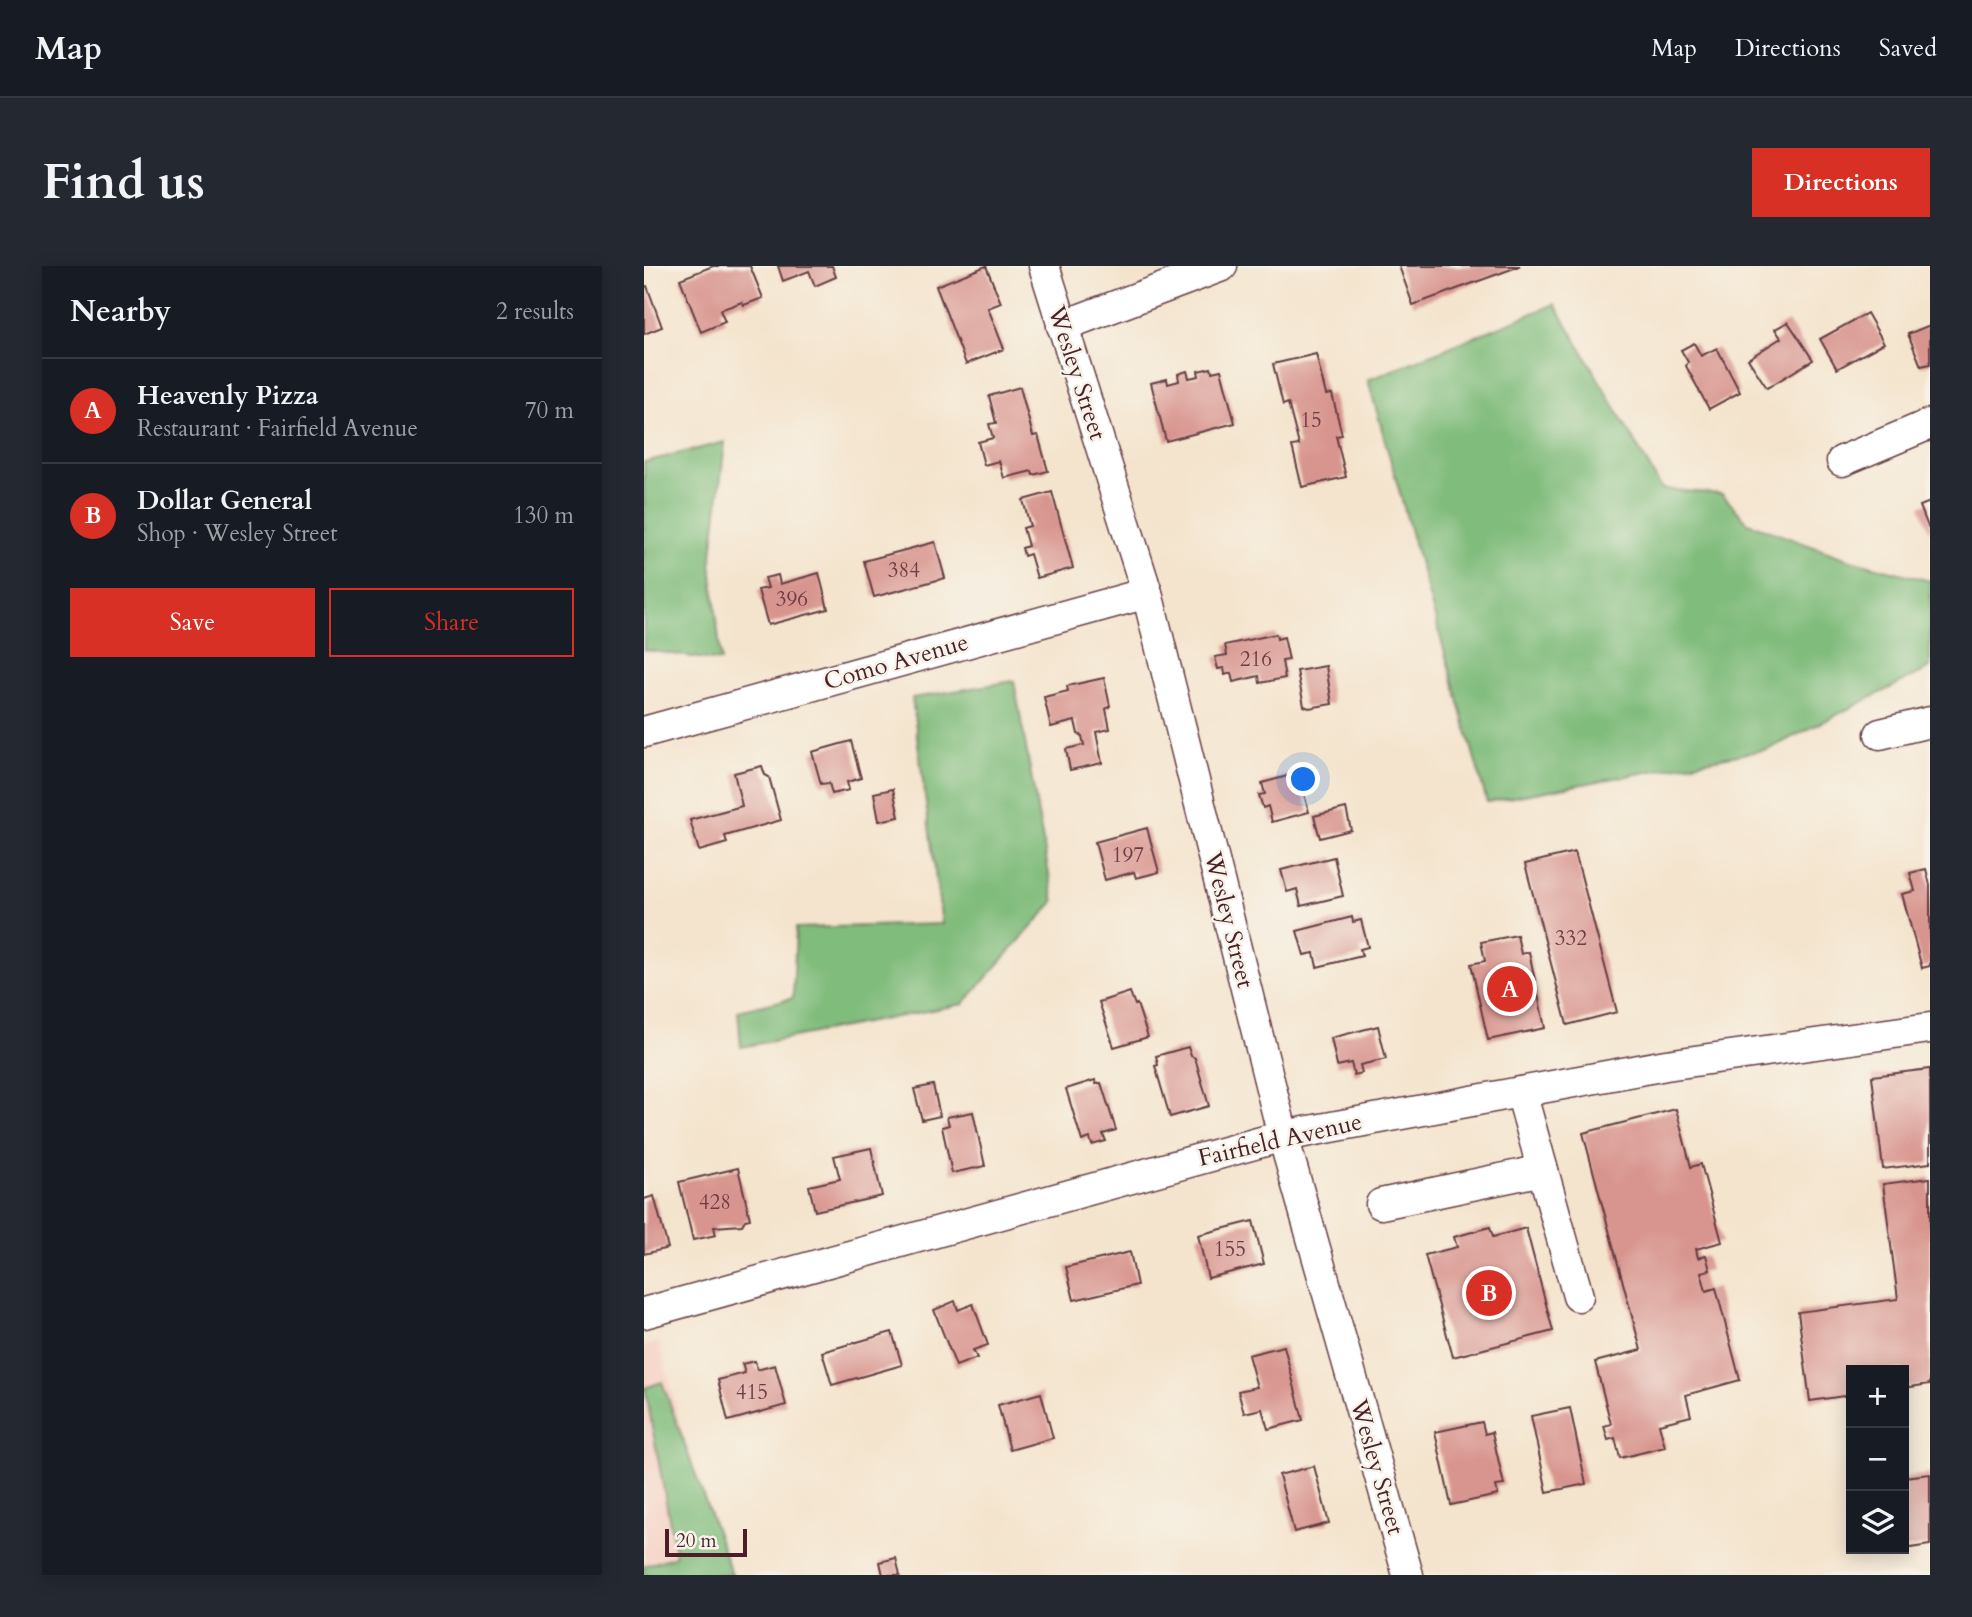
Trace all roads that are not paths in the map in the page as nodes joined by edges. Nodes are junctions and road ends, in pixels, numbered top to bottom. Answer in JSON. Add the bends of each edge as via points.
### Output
{"nodes":[{"id":1,"x":1044,"y":266,"type":"edge"},
{"id":2,"x":1222,"y":266,"type":"edge"},
{"id":3,"x":1062,"y":326,"type":"junction"},
{"id":4,"x":1930,"y":424,"type":"edge"},
{"id":5,"x":1842,"y":461,"type":"dead end"},
{"id":6,"x":1147,"y":593,"type":"junction"},
{"id":7,"x":1930,"y":722,"type":"edge"},
{"id":8,"x":644,"y":732,"type":"edge"},
{"id":9,"x":1880,"y":734,"type":"dead end"},
{"id":10,"x":1930,"y":1028,"type":"edge"},
{"id":11,"x":1521,"y":1092,"type":"junction"},
{"id":12,"x":1283,"y":1136,"type":"junction"},
{"id":13,"x":1543,"y":1170,"type":"junction"},
{"id":14,"x":1381,"y":1204,"type":"dead end"},
{"id":15,"x":1578,"y":1296,"type":"dead end"},
{"id":16,"x":644,"y":1313,"type":"edge"},
{"id":17,"x":1408,"y":1575,"type":"edge"}],
"edges":[{"from":1,"to":3,"type":"street","name":"Wesley Street"},
{"from":2,"to":3,"type":"street"},
{"from":3,"to":6,"type":"street","name":"Wesley Street"},
{"from":4,"to":5,"type":"street"},
{"from":6,"to":8,"type":"street","name":"Como Avenue"},
{"from":6,"to":12,"type":"street","name":"Wesley Street"},
{"from":7,"to":9,"type":"street"},
{"from":10,"to":11,"type":"street","name":"Fairfield Avenue","via":[[1666,1065]]},
{"from":11,"to":12,"type":"street","name":"Fairfield Avenue"},
{"from":11,"to":13,"type":"street"},
{"from":12,"to":16,"type":"street","name":"Fairfield Avenue"},
{"from":12,"to":17,"type":"street","name":"Wesley Street"},
{"from":13,"to":14,"type":"street"},
{"from":13,"to":15,"type":"street"}]}
